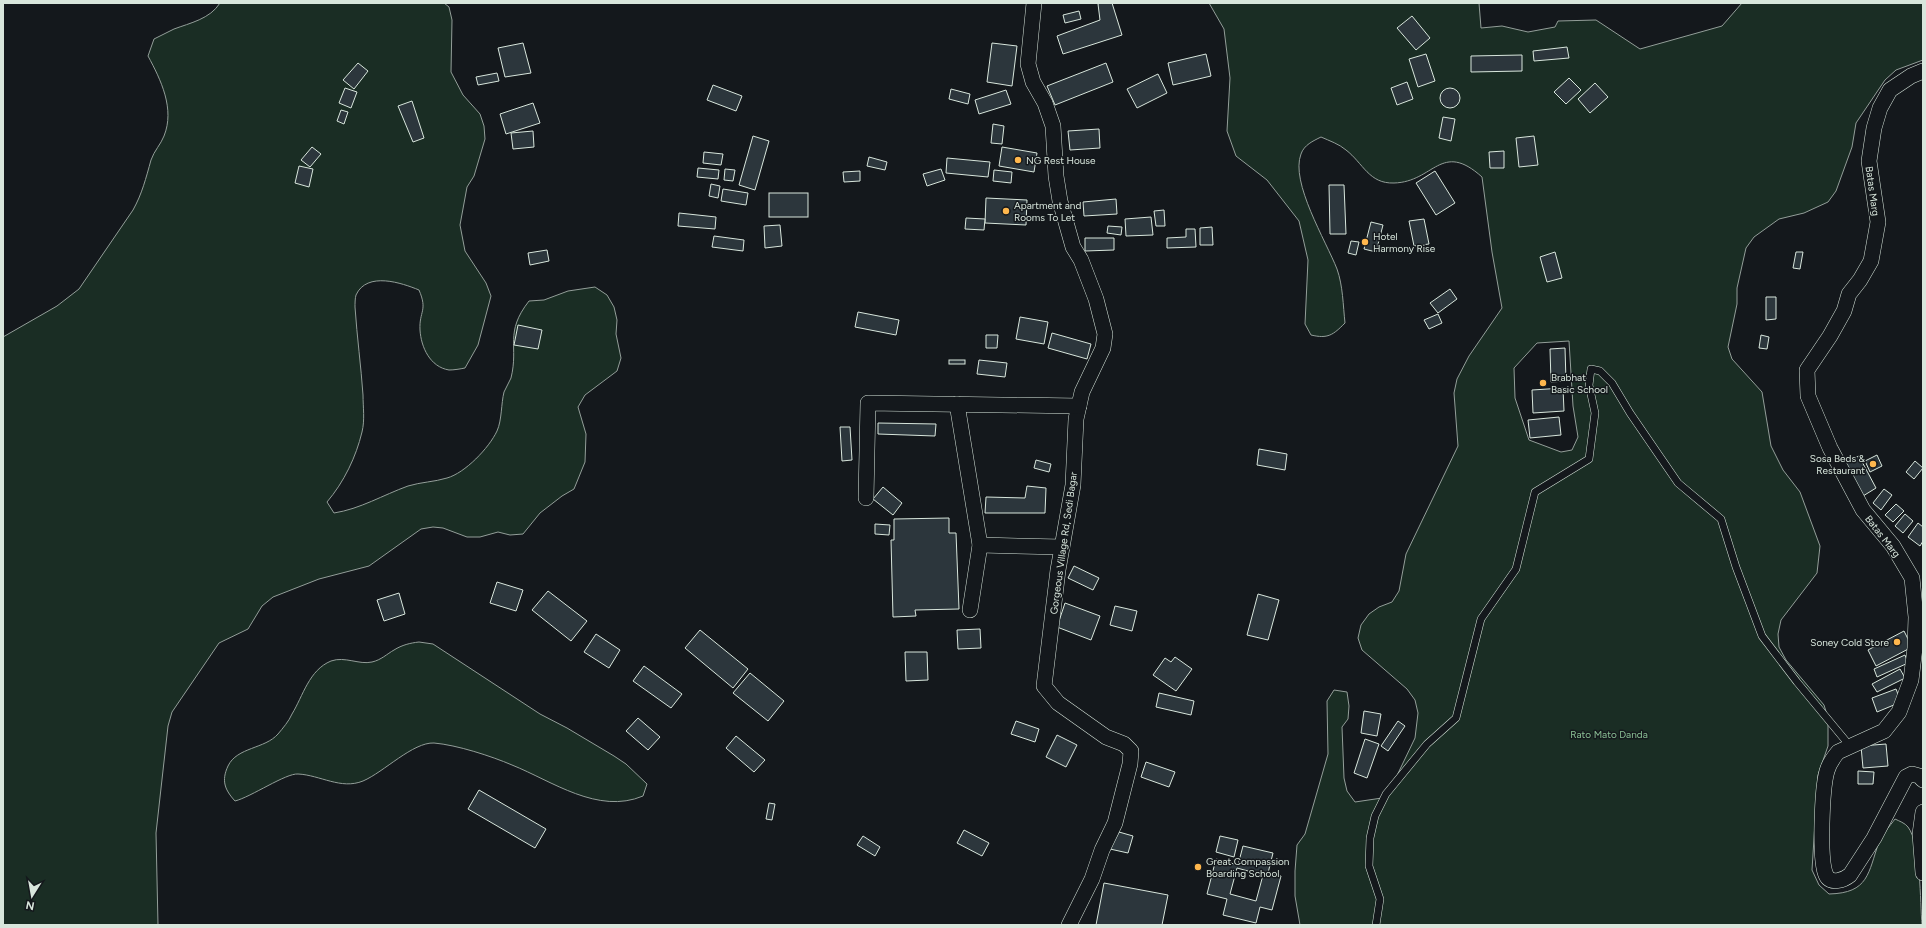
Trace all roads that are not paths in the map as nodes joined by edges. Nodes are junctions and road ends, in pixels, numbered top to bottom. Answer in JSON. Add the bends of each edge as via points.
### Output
{"nodes":[{"id":1,"x":1034,"y":3,"type":"edge"},
{"id":2,"x":1923,"y":71,"type":"edge"},
{"id":3,"x":957,"y":404,"type":"junction"},
{"id":4,"x":1079,"y":406,"type":"junction"},
{"id":5,"x":866,"y":498,"type":"dead end"},
{"id":6,"x":980,"y":545,"type":"junction"},
{"id":7,"x":1062,"y":547,"type":"junction"},
{"id":8,"x":970,"y":610,"type":"dead end"},
{"id":9,"x":1850,"y":746,"type":"junction"},
{"id":10,"x":1923,"y":780,"type":"edge"},
{"id":11,"x":1923,"y":812,"type":"edge"},
{"id":12,"x":1923,"y":874,"type":"edge"},
{"id":13,"x":1069,"y":925,"type":"edge"},
{"id":14,"x":1376,"y":925,"type":"edge"}],
"edges":[{"from":1,"to":4,"type":"street","name":"Gorgeous Village Rd, Sedi Bagar","via":[[1028,64],[1033,82],[1053,126],[1060,201],[1073,247],[1081,260],[1096,299],[1105,334],[1103,348],[1082,392]]},
{"from":2,"to":9,"type":"street","name":"Batas Marg","via":[[1890,90],[1880,108],[1869,162],[1878,222],[1870,261],[1850,294],[1844,311],[1807,370],[1808,396],[1830,448],[1863,510],[1893,546],[1912,578],[1916,618],[1915,648],[1911,680],[1900,712],[1884,731]]},
{"from":3,"to":4,"type":"street"},
{"from":3,"to":5,"type":"street","via":[[868,403]]},
{"from":3,"to":6,"type":"street"},
{"from":4,"to":7,"type":"street","name":"Gorgeous Village Rd, Sedi Bagar","via":[[1073,484]]},
{"from":6,"to":7,"type":"street"},
{"from":6,"to":8,"type":"street"},
{"from":7,"to":13,"type":"street","name":"Gorgeous Village Rd, Sedi Bagar","via":[[1044,686],[1058,703],[1106,737],[1124,744],[1131,751],[1130,764],[1114,823],[1092,880]]},
{"from":9,"to":10,"type":"street","name":"Batas Marg","via":[[1833,757],[1826,776],[1823,798],[1823,865],[1826,877],[1832,880],[1845,879],[1857,866],[1906,777],[1912,774]]},
{"from":9,"to":14,"type":"lane","via":[[1796,682],[1762,636],[1721,519],[1678,483],[1612,383],[1600,371],[1591,369],[1589,385],[1595,413],[1589,459],[1536,492],[1516,569],[1481,619],[1456,718],[1427,744],[1386,794],[1375,816],[1370,838],[1369,866],[1380,899]]},
{"from":11,"to":12,"type":"street","via":[[1920,834]]}]}
